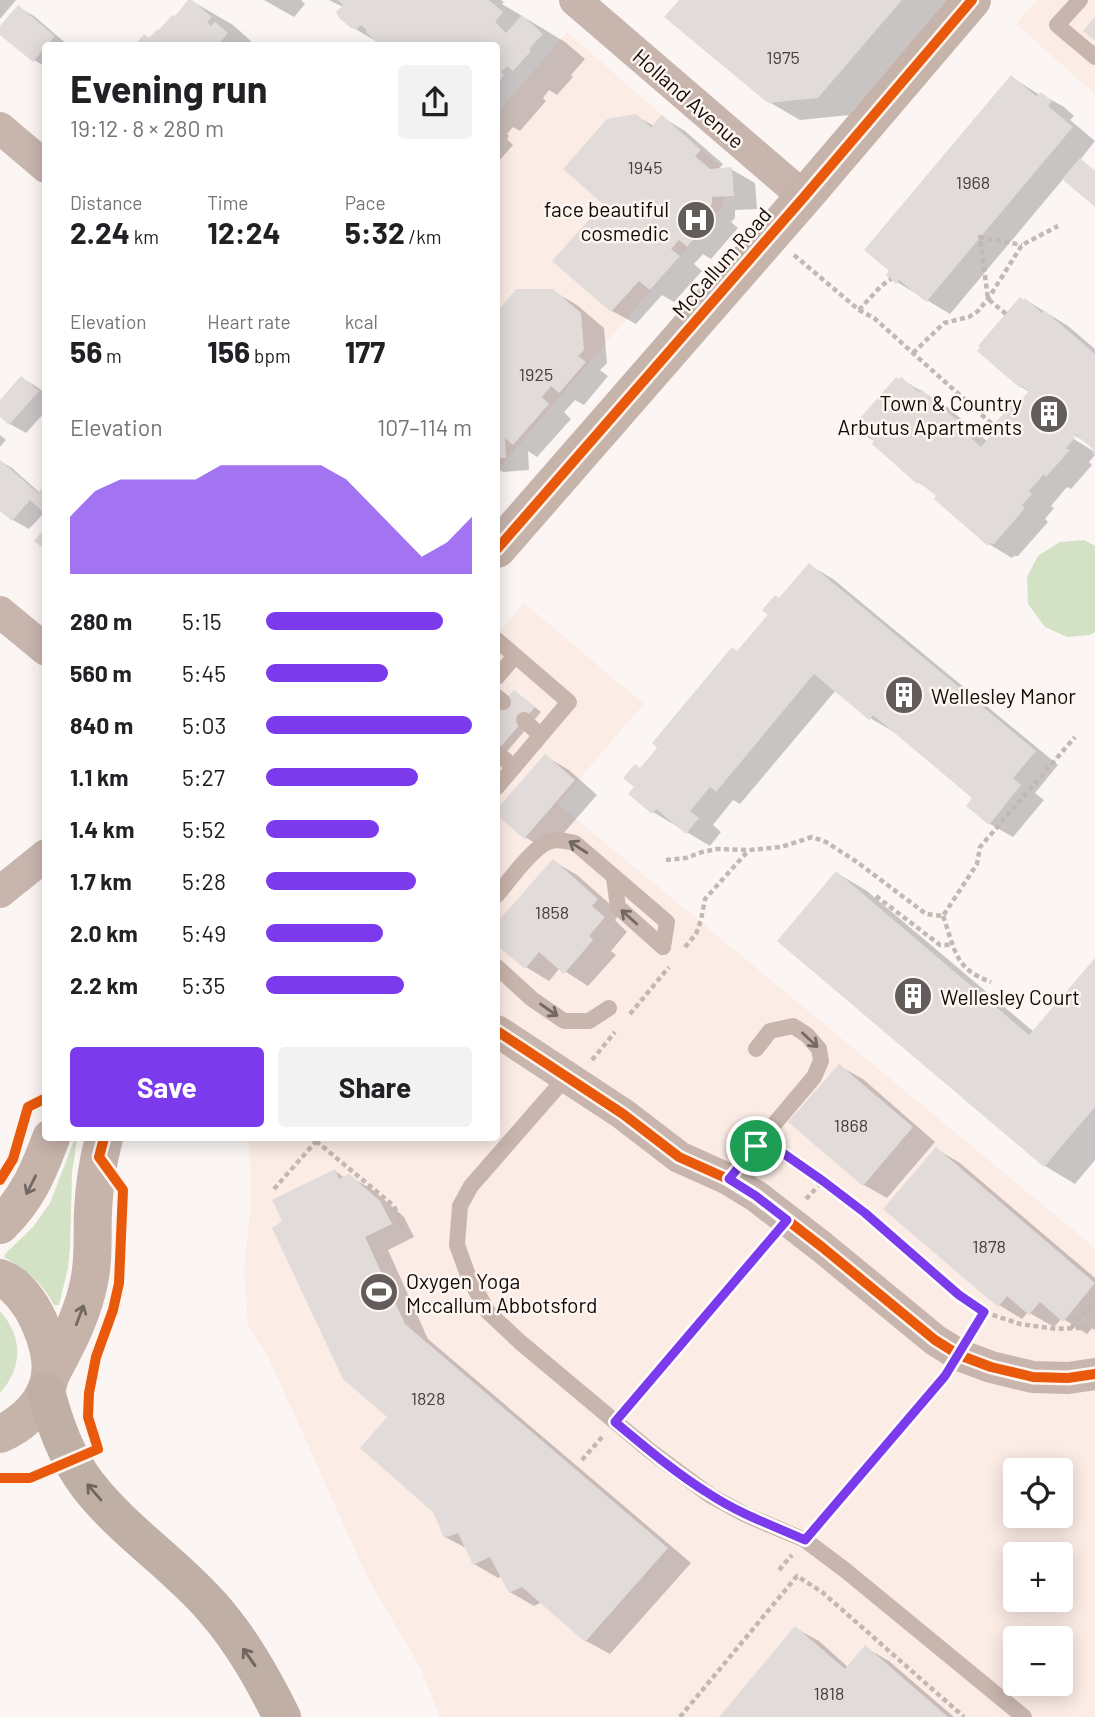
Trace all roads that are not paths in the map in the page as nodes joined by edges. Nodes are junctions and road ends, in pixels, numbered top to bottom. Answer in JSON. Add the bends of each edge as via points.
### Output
{"nodes":[{"id":1,"x":575,"y":0,"type":"edge"},
{"id":2,"x":972,"y":0,"type":"edge"},
{"id":3,"x":1080,"y":0,"type":"edge"},
{"id":4,"x":1095,"y":57,"type":"edge"},
{"id":5,"x":0,"y":128,"type":"edge"},
{"id":6,"x":42,"y":164,"type":"edge"},
{"id":7,"x":804,"y":197,"type":"junction"},
{"id":8,"x":500,"y":545,"type":"edge"},
{"id":9,"x":0,"y":612,"type":"edge"},
{"id":10,"x":500,"y":643,"type":"edge"},
{"id":11,"x":42,"y":647,"type":"edge"},
{"id":12,"x":516,"y":656,"type":"junction"},
{"id":13,"x":500,"y":674,"type":"edge"},
{"id":14,"x":524,"y":720,"type":"dead end"},
{"id":15,"x":540,"y":735,"type":"junction"},
{"id":16,"x":500,"y":755,"type":"edge"},
{"id":17,"x":514,"y":767,"type":"junction"},
{"id":18,"x":500,"y":783,"type":"edge"},
{"id":19,"x":42,"y":858,"type":"edge"},
{"id":20,"x":500,"y":891,"type":"edge"},
{"id":21,"x":0,"y":892,"type":"edge"},
{"id":22,"x":663,"y":947,"type":"dead end"},
{"id":23,"x":500,"y":970,"type":"edge"},
{"id":24,"x":610,"y":1008,"type":"dead end"},
{"id":25,"x":500,"y":1032,"type":"edge"},
{"id":26,"x":756,"y":1049,"type":"dead end"},
{"id":27,"x":580,"y":1064,"type":"junction"},
{"id":28,"x":50,"y":1141,"type":"edge"},
{"id":29,"x":103,"y":1141,"type":"edge"},
{"id":30,"x":729,"y":1179,"type":"junction"},
{"id":31,"x":0,"y":1225,"type":"edge"},
{"id":32,"x":0,"y":1278,"type":"edge"},
{"id":33,"x":1095,"y":1374,"type":"edge"},
{"id":34,"x":48,"y":1384,"type":"junction"},
{"id":35,"x":0,"y":1434,"type":"edge"},
{"id":36,"x":282,"y":1717,"type":"edge"},
{"id":37,"x":1024,"y":1717,"type":"edge"}],
"edges":[{"from":1,"to":7,"type":"street","name":"Holland Avenue"},
{"from":2,"to":7,"type":"main road","name":"McCallum Road"},
{"from":3,"to":4,"type":"lane","via":[[1057,25]]},
{"from":5,"to":6,"type":"street"},
{"from":7,"to":8,"type":"main road","name":"McCallum Road"},
{"from":9,"to":11,"type":"street"},
{"from":10,"to":12,"type":"lane"},
{"from":12,"to":13,"type":"lane"},
{"from":12,"to":15,"type":"lane","via":[[569,702]]},
{"from":14,"to":15,"type":"lane"},
{"from":15,"to":17,"type":"lane"},
{"from":16,"to":17,"type":"lane"},
{"from":17,"to":18,"type":"lane"},
{"from":19,"to":21,"type":"street"},
{"from":22,"to":20,"type":"lane","one_way":true,"via":[[667,922],[575,843],[548,841]]},
{"from":23,"to":24,"type":"lane","one_way":true,"via":[[564,1021],[589,1021]]},
{"from":25,"to":27,"type":"street"},
{"from":26,"to":30,"type":"lane","one_way":true,"via":[[770,1031],[793,1026],[820,1049],[821,1061],[814,1077]]},
{"from":27,"to":30,"type":"street","via":[[623,1114],[679,1157]]},
{"from":27,"to":37,"type":"lane","via":[[471,1186],[460,1206],[457,1245],[468,1278],[488,1312],[649,1450],[711,1496],[805,1540]]},
{"from":28,"to":31,"type":"main road","one_way":true,"via":[[31,1188]]},
{"from":34,"to":29,"type":"main road","one_way":true,"via":[[85,1302]]},
{"from":30,"to":33,"type":"street","via":[[959,1355],[1033,1377]]},
{"from":32,"to":34,"type":"main road","via":[[30,1305],[43,1330],[49,1355]]},
{"from":34,"to":35,"type":"main road","via":[[27,1419]]},
{"from":36,"to":34,"type":"highway","one_way":true,"via":[[255,1666],[214,1609],[88,1485],[54,1422]]}]}
